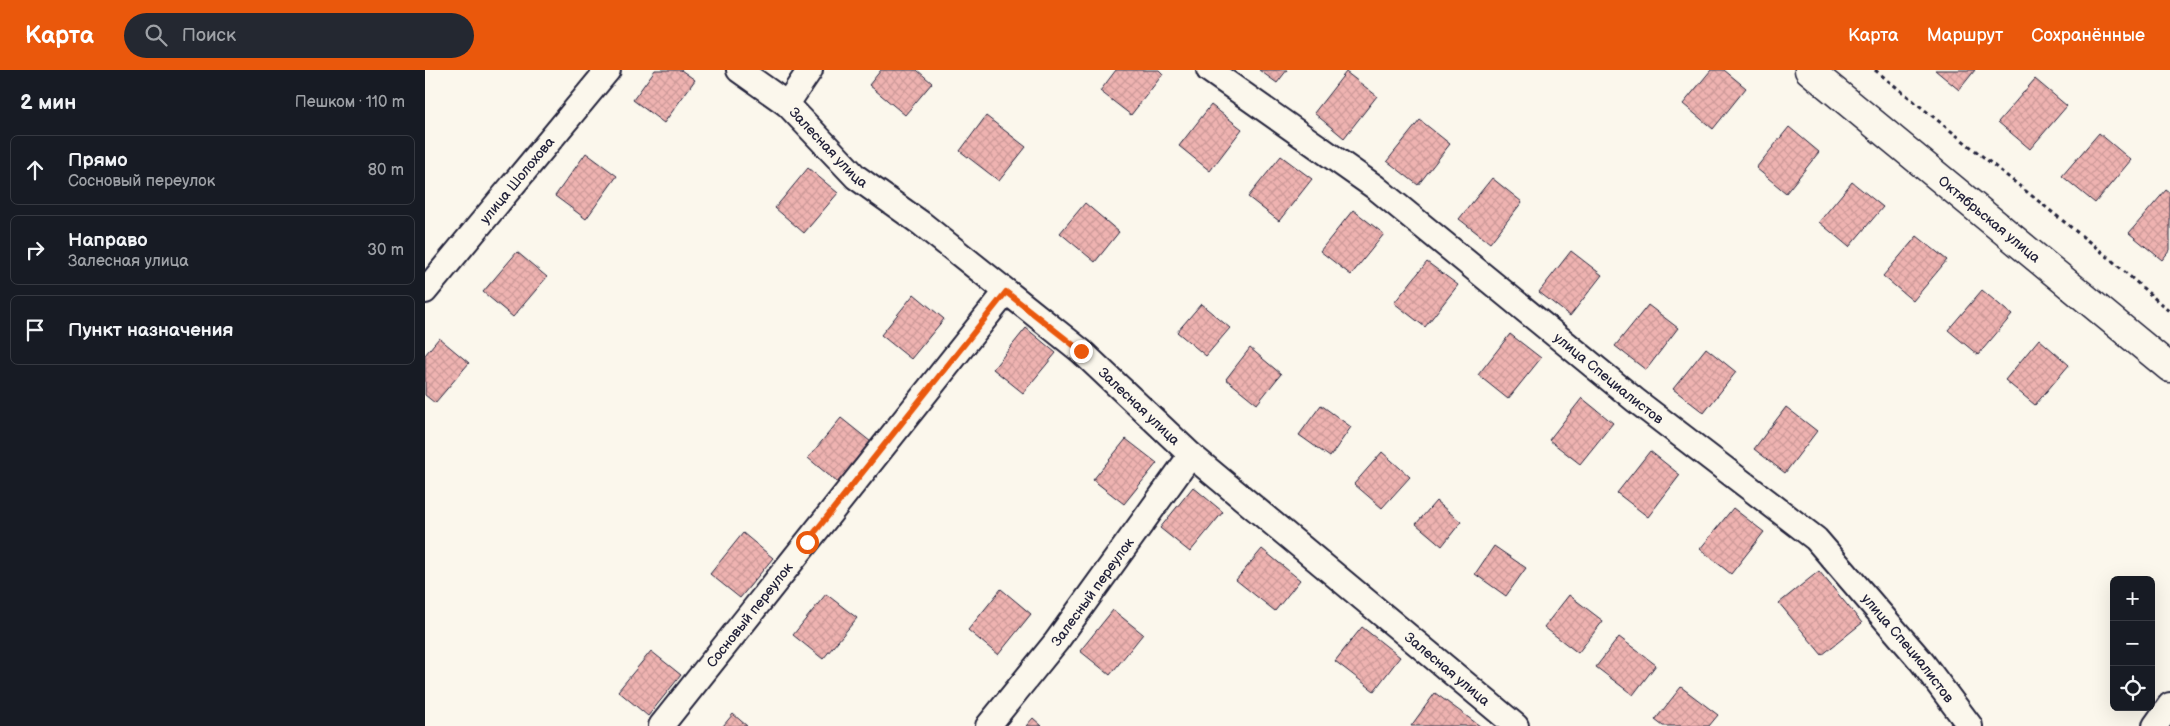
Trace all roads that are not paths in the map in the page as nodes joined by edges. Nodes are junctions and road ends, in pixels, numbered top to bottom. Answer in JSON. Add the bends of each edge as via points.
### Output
{"nodes":[{"id":1,"x":608,"y":70,"type":"edge"},
{"id":2,"x":739,"y":70,"type":"edge"},
{"id":3,"x":811,"y":70,"type":"edge"},
{"id":4,"x":1209,"y":70,"type":"edge"},
{"id":5,"x":1809,"y":70,"type":"edge"},
{"id":6,"x":787,"y":104,"type":"junction"},
{"id":7,"x":425,"y":291,"type":"edge"},
{"id":8,"x":1006,"y":292,"type":"junction"},
{"id":9,"x":2170,"y":368,"type":"edge"},
{"id":10,"x":1191,"y":455,"type":"junction"},
{"id":11,"x":2170,"y":705,"type":"edge"},
{"id":12,"x":661,"y":726,"type":"edge"},
{"id":13,"x":988,"y":726,"type":"edge"},
{"id":14,"x":1516,"y":726,"type":"edge"},
{"id":15,"x":1970,"y":726,"type":"edge"},
{"id":16,"x":2155,"y":726,"type":"edge"}],
"edges":[{"from":1,"to":7,"type":"street","name":"улица Шолохова"},
{"from":2,"to":6,"type":"street","name":"Залесная улица"},
{"from":3,"to":6,"type":"street"},
{"from":4,"to":15,"type":"street","name":"улица Специалистов","via":[[1375,187],[1635,400],[1816,539],[1923,662]]},
{"from":5,"to":9,"type":"main road","name":"Октябрьская улица"},
{"from":6,"to":8,"type":"street","name":"Залесная улица","via":[[856,177],[922,224]]},
{"from":8,"to":10,"type":"street","name":"Залесная улица","via":[[1081,351]]},
{"from":8,"to":12,"type":"street","name":"Сосновый переулок"},
{"from":10,"to":13,"type":"street","name":"Залесный переулок","via":[[1056,642]]},
{"from":10,"to":14,"type":"street","name":"Залесная улица"},
{"from":11,"to":16,"type":"street"}]}
